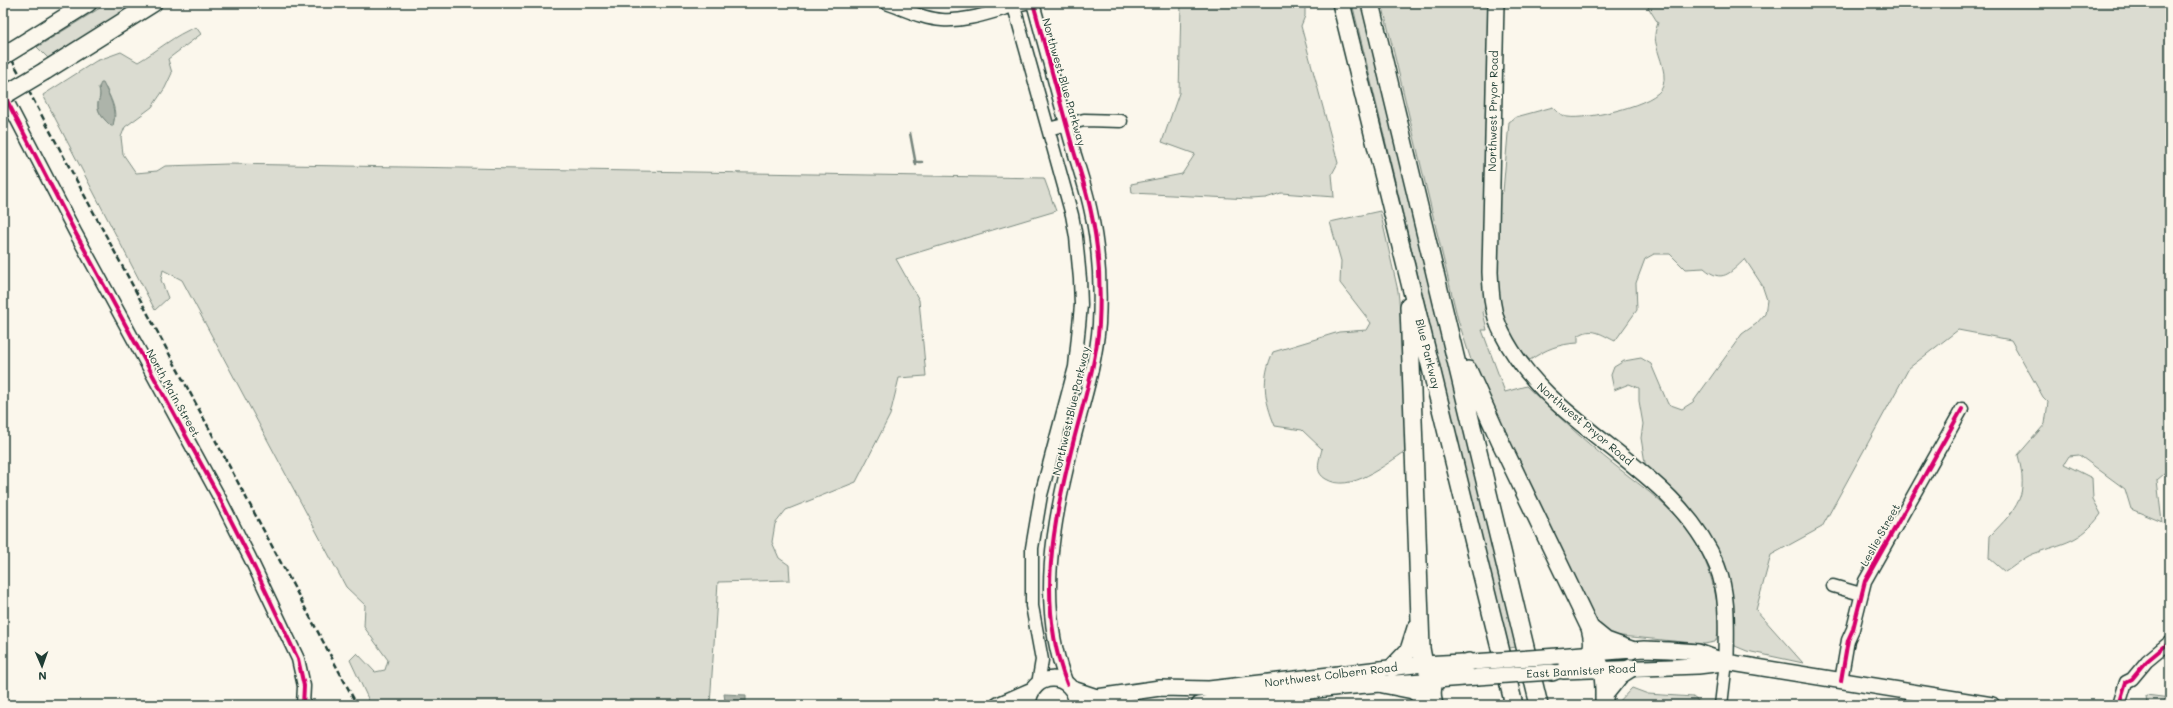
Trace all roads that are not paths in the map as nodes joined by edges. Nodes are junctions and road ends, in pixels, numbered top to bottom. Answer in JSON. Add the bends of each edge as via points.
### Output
{"nodes":[{"id":1,"x":88,"y":3,"type":"edge"},
{"id":2,"x":153,"y":3,"type":"edge"},
{"id":3,"x":886,"y":3,"type":"edge"},
{"id":4,"x":1026,"y":3,"type":"edge"},
{"id":5,"x":1033,"y":3,"type":"edge"},
{"id":6,"x":1341,"y":3,"type":"edge"},
{"id":7,"x":1370,"y":3,"type":"edge"},
{"id":8,"x":1496,"y":3,"type":"edge"},
{"id":9,"x":1013,"y":4,"type":"edge"},
{"id":10,"x":3,"y":56,"type":"edge"},
{"id":11,"x":4,"y":96,"type":"edge"},
{"id":12,"x":1121,"y":121,"type":"dead end"},
{"id":13,"x":1066,"y":124,"type":"junction"},
{"id":14,"x":1048,"y":129,"type":"junction"},
{"id":15,"x":1408,"y":268,"type":"junction"},
{"id":16,"x":1440,"y":288,"type":"junction"},
{"id":17,"x":1962,"y":409,"type":"dead end"},
{"id":18,"x":1833,"y":586,"type":"dead end"},
{"id":19,"x":1861,"y":594,"type":"junction"},
{"id":20,"x":1419,"y":616,"type":"junction"},
{"id":21,"x":1590,"y":628,"type":"junction"},
{"id":22,"x":2170,"y":642,"type":"edge"},
{"id":23,"x":1631,"y":650,"type":"junction"},
{"id":24,"x":1591,"y":653,"type":"junction"},
{"id":25,"x":1726,"y":662,"type":"junction"},
{"id":26,"x":1423,"y":664,"type":"junction"},
{"id":27,"x":1555,"y":664,"type":"junction"},
{"id":28,"x":1473,"y":667,"type":"junction"},
{"id":29,"x":1392,"y":668,"type":"junction"},
{"id":30,"x":1631,"y":668,"type":"junction"},
{"id":31,"x":1602,"y":669,"type":"junction"},
{"id":32,"x":1436,"y":679,"type":"junction"},
{"id":33,"x":2132,"y":679,"type":"junction"},
{"id":34,"x":1845,"y":681,"type":"junction"},
{"id":35,"x":1383,"y":684,"type":"junction"},
{"id":36,"x":1035,"y":687,"type":"junction"},
{"id":37,"x":1070,"y":687,"type":"junction"},
{"id":38,"x":1604,"y":700,"type":"edge"},
{"id":39,"x":303,"y":705,"type":"edge"},
{"id":40,"x":998,"y":705,"type":"edge"},
{"id":41,"x":1028,"y":705,"type":"edge"},
{"id":42,"x":1077,"y":705,"type":"edge"},
{"id":43,"x":1199,"y":705,"type":"edge"},
{"id":44,"x":1433,"y":705,"type":"edge"},
{"id":45,"x":1514,"y":705,"type":"edge"},
{"id":46,"x":1540,"y":705,"type":"edge"},
{"id":47,"x":1721,"y":705,"type":"edge"},
{"id":48,"x":1992,"y":705,"type":"edge"},
{"id":49,"x":2119,"y":705,"type":"edge"},
{"id":50,"x":2127,"y":705,"type":"edge"}],
"edges":[{"from":1,"to":10,"type":"highway","bridge":true},
{"from":2,"to":11,"type":"highway","bridge":true},
{"from":3,"to":9,"type":"street","via":[[927,18],[942,20],[967,19]]},
{"from":4,"to":9,"type":"street"},
{"from":5,"to":13,"type":"street","name":"Northwest Blue Parkway"},
{"from":6,"to":15,"type":"highway","name":"Blue Parkway","via":[[1391,211]]},
{"from":7,"to":16,"type":"highway"},
{"from":8,"to":25,"type":"main road","name":"Northwest Pryor Road","via":[[1490,272],[1494,312],[1502,333],[1530,378],[1650,480],[1682,509],[1694,524],[1717,568],[1725,600]]},
{"from":9,"to":14,"type":"street","name":"Northwest Blue Parkway"},
{"from":11,"to":39,"type":"street","name":"North Main Street","via":[[250,558],[298,659],[304,686]]},
{"from":12,"to":13,"type":"street","via":[[1084,120]]},
{"from":13,"to":14,"type":"street"},
{"from":13,"to":37,"type":"street","name":"Northwest Blue Parkway","via":[[1091,211],[1099,296],[1096,352],[1091,380],[1057,508],[1051,559],[1050,601],[1058,661]]},
{"from":14,"to":36,"type":"street","name":"Northwest Blue Parkway","via":[[1076,237],[1080,305],[1075,367],[1041,495],[1032,548],[1032,606],[1042,660]]},
{"from":15,"to":20,"type":"highway"},
{"from":15,"to":45,"type":"highway","name":"Blue Parkway"},
{"from":16,"to":21,"type":"highway","via":[[1473,383]]},
{"from":16,"to":46,"type":"highway"},
{"from":17,"to":19,"type":"street","name":"Leslie Street","via":[[1870,572]]},
{"from":18,"to":19,"type":"street"},
{"from":19,"to":34,"type":"street","name":"Leslie Street","via":[[1853,629],[1856,642]]},
{"from":20,"to":26,"type":"highway"},
{"from":20,"to":29,"type":"highway","via":[[1409,650]]},
{"from":21,"to":23,"type":"highway","via":[[1606,641]]},
{"from":21,"to":24,"type":"highway","via":[[1594,645]]},
{"from":22,"to":33,"type":"street","via":[[2147,661]]},
{"from":23,"to":24,"type":"main road","name":"East Bannister Road"},
{"from":23,"to":25,"type":"main road","name":"East Bannister Road","via":[[1698,652]]},
{"from":24,"to":27,"type":"highway","via":[[1579,663]]},
{"from":24,"to":31,"type":"highway"},
{"from":25,"to":30,"type":"main road","name":"East Bannister Road","via":[[1698,666]]},
{"from":25,"to":34,"type":"main road","name":"East Bannister Road"},
{"from":25,"to":47,"type":"street","name":"Northwest Pryor Road"},
{"from":26,"to":28,"type":"main road","name":"Northwest Colbern Road"},
{"from":26,"to":29,"type":"main road","name":"Northwest Colbern Road"},
{"from":26,"to":32,"type":"highway","via":[[1429,674]]},
{"from":27,"to":28,"type":"main road","name":"East Bannister Road","bridge":true},
{"from":27,"to":31,"type":"main road","name":"East Bannister Road"},
{"from":28,"to":32,"type":"highway","via":[[1451,667]]},
{"from":29,"to":37,"type":"main road","name":"Northwest Colbern Road","via":[[1209,689],[1160,688],[1106,696],[1087,694]]},
{"from":30,"to":31,"type":"main road","name":"East Bannister Road"},
{"from":30,"to":38,"type":"highway","via":[[1620,675]]},
{"from":31,"to":38,"type":"highway"},
{"from":32,"to":35,"type":"main road","name":"Northwest Colbern Road"},
{"from":32,"to":44,"type":"highway","via":[[1432,690]]},
{"from":33,"to":49,"type":"street","via":[[2126,682]]},
{"from":33,"to":50,"type":"street"},
{"from":34,"to":48,"type":"main road","name":"East Bannister Road"},
{"from":35,"to":43,"type":"main road","name":"Northwest Colbern Road"},
{"from":35,"to":44,"type":"highway","via":[[1413,690]]},
{"from":36,"to":37,"type":"main road","name":"Northwest Colbern Road","via":[[1052,679]]},
{"from":36,"to":40,"type":"main road"},
{"from":36,"to":41,"type":"main road"},
{"from":37,"to":42,"type":"main road"}]}
